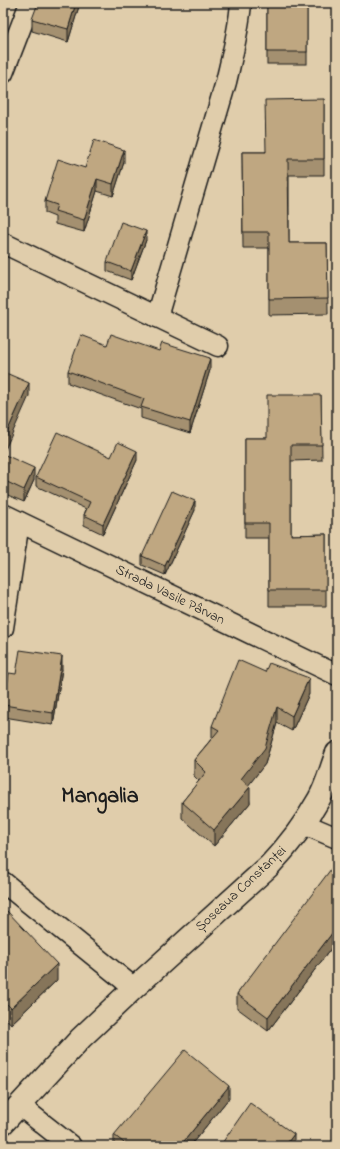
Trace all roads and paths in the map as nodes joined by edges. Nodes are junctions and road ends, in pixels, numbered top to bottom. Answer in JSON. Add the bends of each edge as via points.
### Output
{"nodes":[{"id":1,"x":30,"y":3,"type":"edge"},
{"id":2,"x":241,"y":3,"type":"edge"},
{"id":3,"x":3,"y":74,"type":"edge"},
{"id":4,"x":3,"y":243,"type":"edge"},
{"id":5,"x":157,"y":317,"type":"junction"},
{"id":6,"x":218,"y":346,"type":"dead end"},
{"id":7,"x":11,"y":518,"type":"edge"},
{"id":8,"x":3,"y":628,"type":"edge"},
{"id":9,"x":337,"y":675,"type":"edge"},
{"id":10,"x":337,"y":753,"type":"edge"},
{"id":11,"x":304,"y":824,"type":"junction"},
{"id":12,"x":337,"y":838,"type":"edge"},
{"id":13,"x":3,"y":882,"type":"edge"},
{"id":14,"x":134,"y":988,"type":"junction"},
{"id":15,"x":19,"y":1105,"type":"junction"},
{"id":16,"x":3,"y":1123,"type":"edge"},
{"id":17,"x":71,"y":1146,"type":"edge"}],
"edges":[{"from":1,"to":3,"type":"street"},
{"from":2,"to":5,"type":"street","via":[[240,19],[226,82]]},
{"from":4,"to":5,"type":"street"},
{"from":5,"to":6,"type":"street"},
{"from":7,"to":8,"type":"street"},
{"from":7,"to":9,"type":"street","name":"Strada Vasile Pârvan"},
{"from":10,"to":11,"type":"main road","name":"Șoseaua Constanței","via":[[320,798]]},
{"from":11,"to":12,"type":"street"},
{"from":11,"to":14,"type":"main road","name":"Șoseaua Constanței","via":[[269,866]]},
{"from":13,"to":14,"type":"street"},
{"from":14,"to":15,"type":"main road","name":"Șoseaua Constanței","via":[[81,1038]]},
{"from":15,"to":16,"type":"main road","name":"Șoseaua Constanței"},
{"from":15,"to":17,"type":"street"}]}
